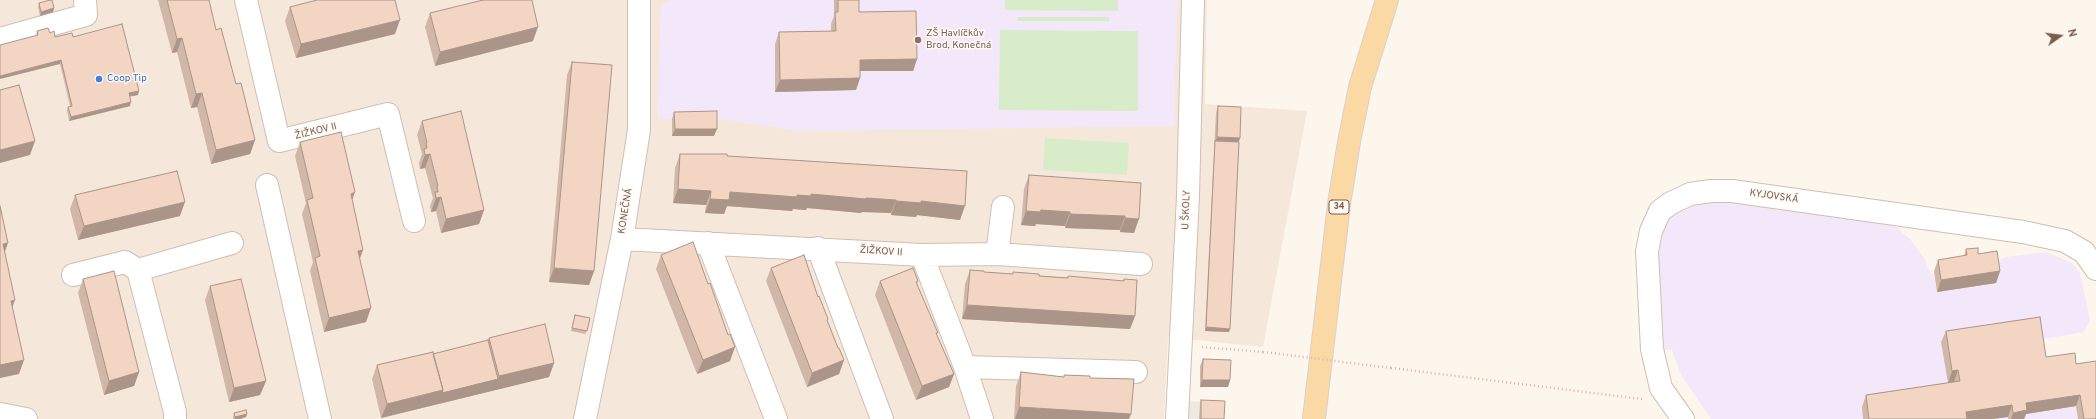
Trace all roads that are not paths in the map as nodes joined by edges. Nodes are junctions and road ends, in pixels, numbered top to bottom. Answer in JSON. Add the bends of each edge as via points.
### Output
{"nodes":[{"id":1,"x":86,"y":0,"type":"edge"},
{"id":2,"x":246,"y":0,"type":"edge"},
{"id":3,"x":639,"y":0,"type":"edge"},
{"id":4,"x":1193,"y":0,"type":"edge"},
{"id":5,"x":1387,"y":0,"type":"edge"},
{"id":6,"x":0,"y":39,"type":"edge"},
{"id":7,"x":267,"y":185,"type":"dead end"},
{"id":8,"x":1003,"y":207,"type":"dead end"},
{"id":9,"x":414,"y":221,"type":"dead end"},
{"id":10,"x":622,"y":239,"type":"junction"},
{"id":11,"x":708,"y":243,"type":"junction"},
{"id":12,"x":232,"y":244,"type":"dead end"},
{"id":13,"x":818,"y":248,"type":"junction"},
{"id":14,"x":998,"y":254,"type":"junction"},
{"id":15,"x":922,"y":255,"type":"junction"},
{"id":16,"x":1141,"y":264,"type":"dead end"},
{"id":17,"x":2096,"y":269,"type":"edge"},
{"id":18,"x":138,"y":270,"type":"junction"},
{"id":19,"x":73,"y":275,"type":"dead end"},
{"id":20,"x":965,"y":367,"type":"junction"},
{"id":21,"x":1136,"y":372,"type":"dead end"},
{"id":22,"x":1677,"y":411,"type":"edge"},
{"id":23,"x":0,"y":414,"type":"edge"},
{"id":24,"x":26,"y":419,"type":"edge"},
{"id":25,"x":175,"y":419,"type":"edge"},
{"id":26,"x":320,"y":419,"type":"edge"},
{"id":27,"x":585,"y":419,"type":"edge"},
{"id":28,"x":776,"y":419,"type":"edge"},
{"id":29,"x":882,"y":419,"type":"edge"},
{"id":30,"x":982,"y":419,"type":"edge"},
{"id":31,"x":1177,"y":419,"type":"edge"},
{"id":32,"x":1314,"y":419,"type":"edge"}],
"edges":[{"from":1,"to":6,"type":"street","via":[[86,15]]},
{"from":2,"to":9,"type":"street","name":"ŽIŽKOV II","via":[[279,142],[388,114]]},
{"from":3,"to":10,"type":"street","name":"KONEČNÁ","via":[[639,130]]},
{"from":4,"to":31,"type":"street","name":"U ŠKOLY","via":[[1182,345]]},
{"from":5,"to":32,"type":"main road","number":"34","via":[[1360,87],[1349,142],[1339,204]]},
{"from":7,"to":26,"type":"street"},
{"from":8,"to":14,"type":"street"},
{"from":10,"to":11,"type":"street","name":"ŽIŽKOV II"},
{"from":10,"to":27,"type":"street","name":"KONEČNÁ"},
{"from":11,"to":13,"type":"street","name":"ŽIŽKOV II"},
{"from":11,"to":28,"type":"street"},
{"from":12,"to":18,"type":"street"},
{"from":13,"to":15,"type":"street","name":"ŽIŽKOV II"},
{"from":13,"to":29,"type":"street"},
{"from":14,"to":15,"type":"street","name":"ŽIŽKOV II"},
{"from":14,"to":16,"type":"street","name":"ŽIŽKOV II"},
{"from":15,"to":20,"type":"street"},
{"from":17,"to":22,"type":"street","name":"KYJOVSKÁ","via":[[2084,252],[2065,241],[2023,232],[1732,191],[1690,194],[1660,211],[1651,231],[1647,251],[1652,349],[1661,388]]},
{"from":18,"to":19,"type":"street","via":[[125,262]]},
{"from":18,"to":25,"type":"street"},
{"from":20,"to":21,"type":"street"},
{"from":20,"to":30,"type":"street"},
{"from":23,"to":24,"type":"street"}]}
